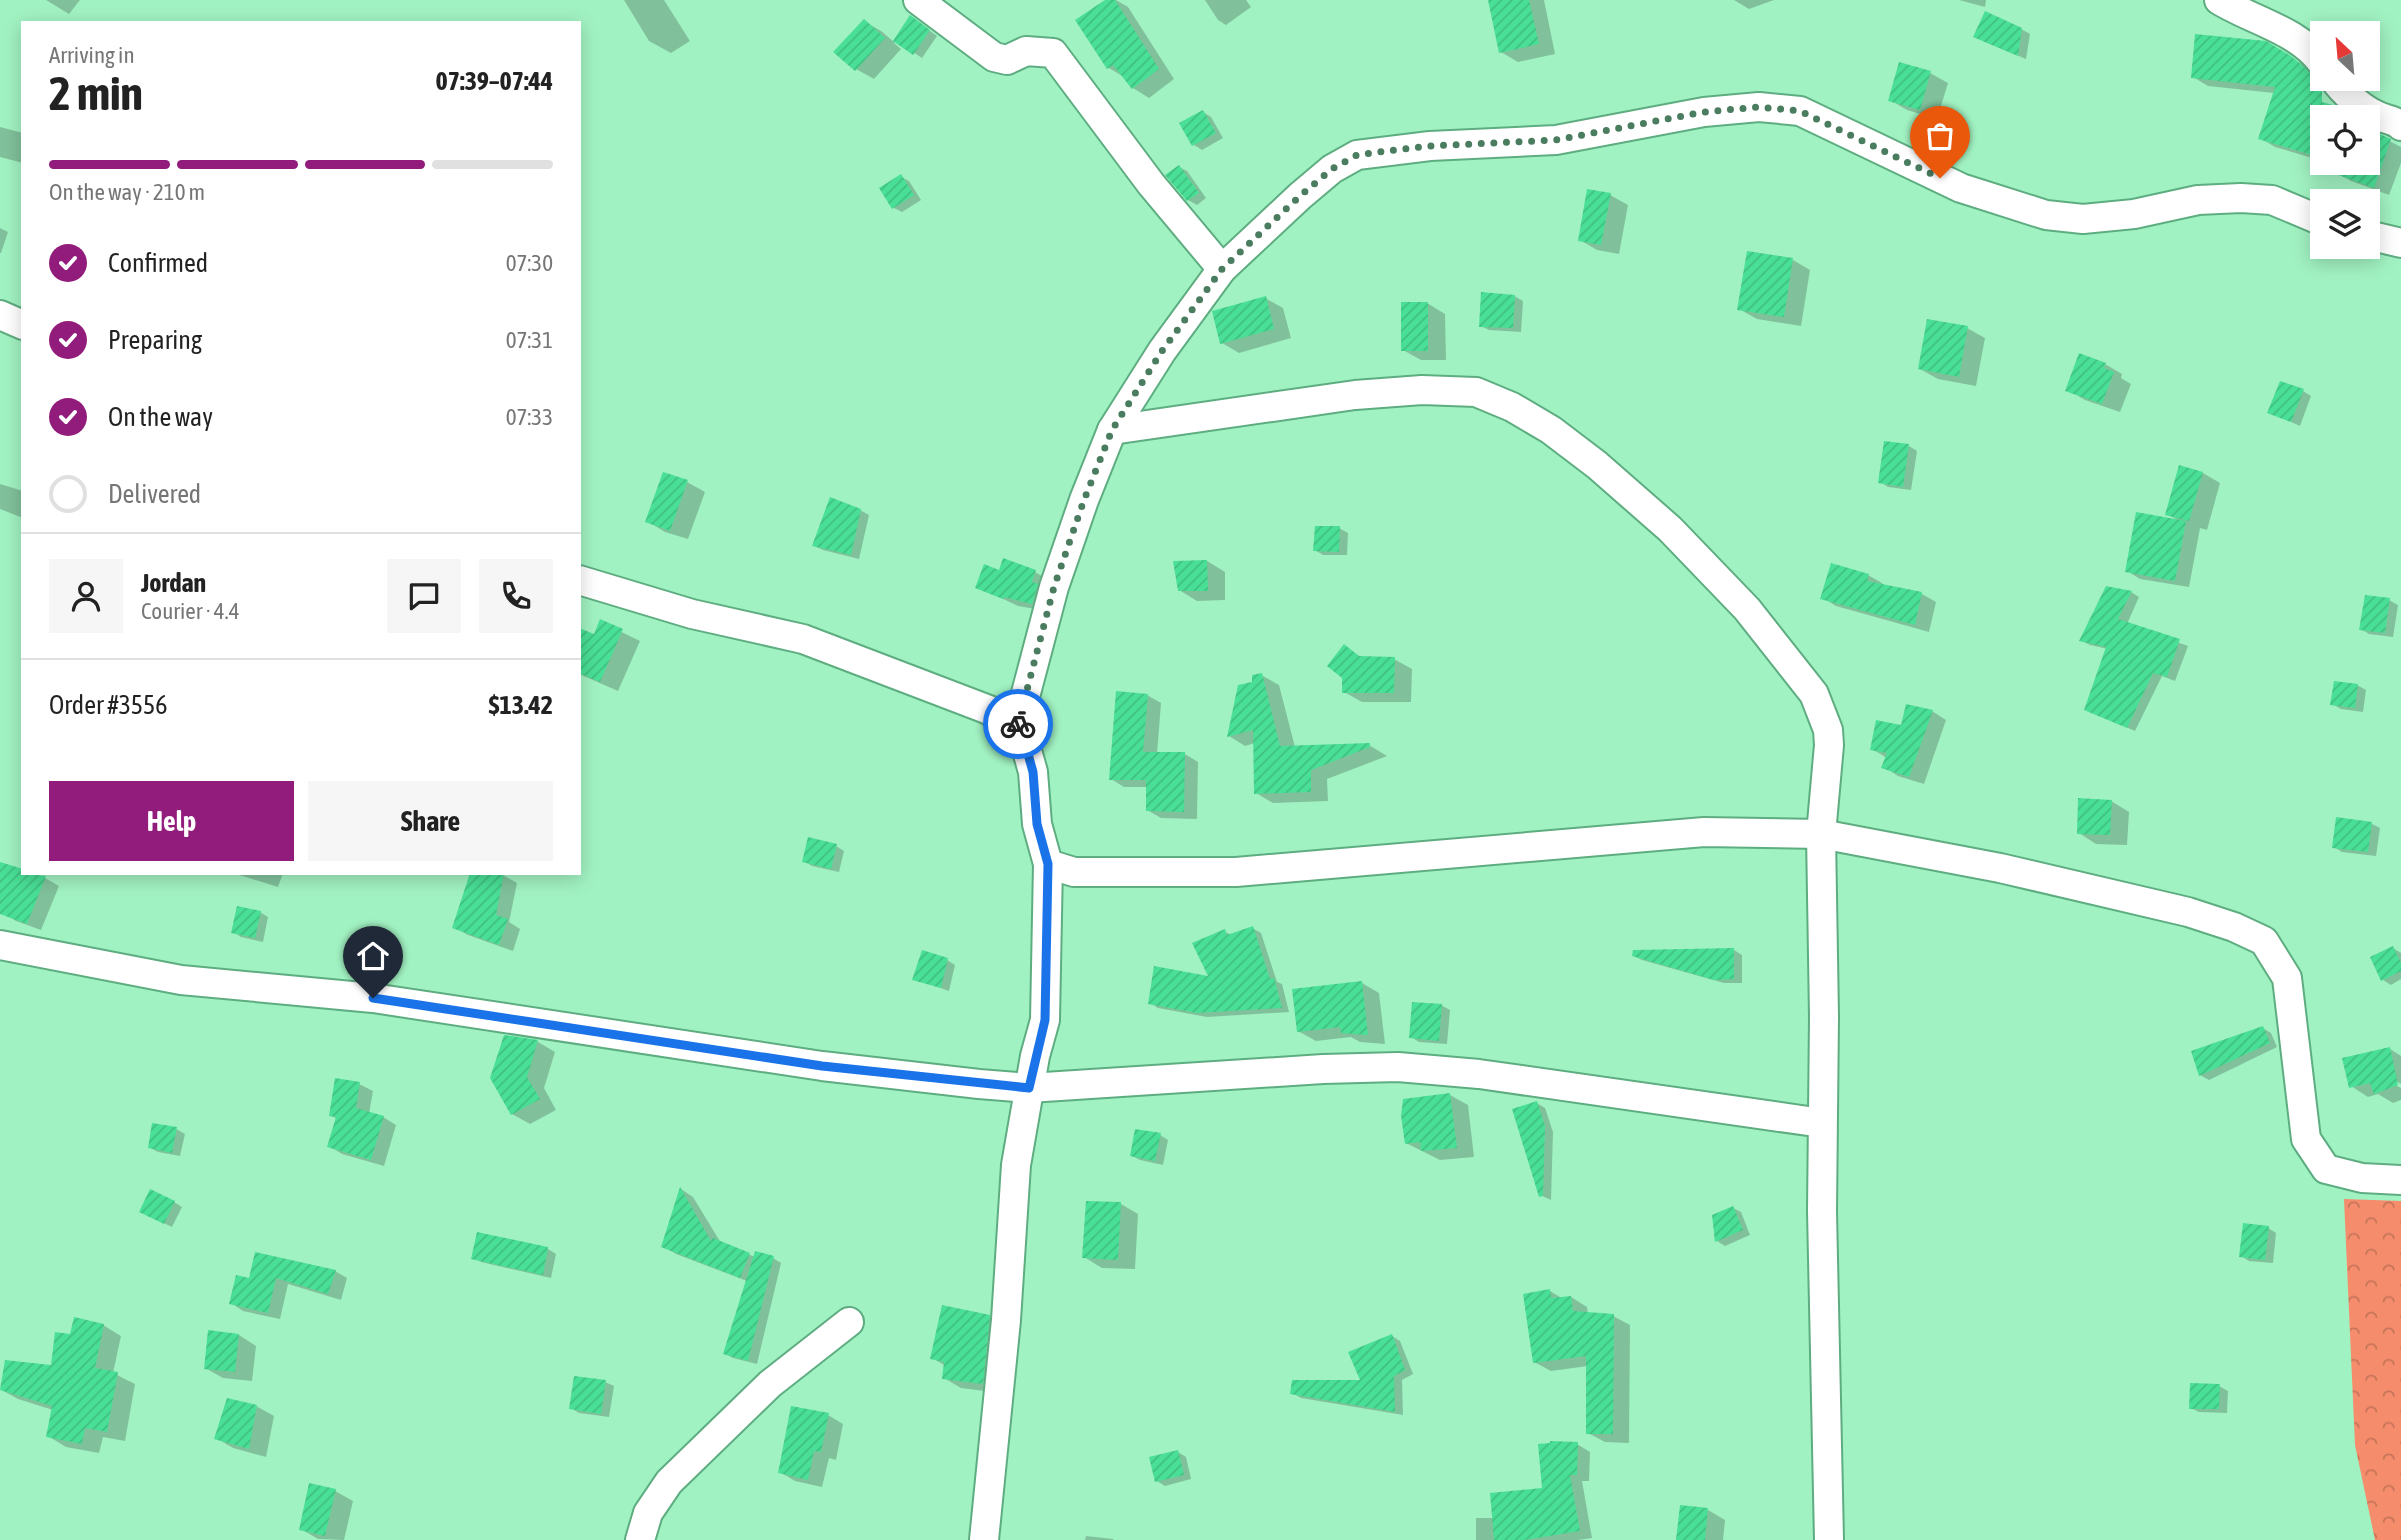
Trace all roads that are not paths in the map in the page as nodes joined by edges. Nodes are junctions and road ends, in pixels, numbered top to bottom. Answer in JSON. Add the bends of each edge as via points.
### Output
{"nodes":[{"id":1,"x":918,"y":0,"type":"edge"},
{"id":2,"x":2219,"y":0,"type":"edge"},
{"id":3,"x":2310,"y":49,"type":"edge"},
{"id":4,"x":2345,"y":91,"type":"edge"},
{"id":5,"x":2401,"y":126,"type":"edge"},
{"id":6,"x":2310,"y":216,"type":"edge"},
{"id":7,"x":2380,"y":238,"type":"edge"},
{"id":8,"x":2401,"y":243,"type":"edge"},
{"id":9,"x":1222,"y":269,"type":"junction"},
{"id":10,"x":0,"y":315,"type":"edge"},
{"id":11,"x":21,"y":324,"type":"edge"},
{"id":12,"x":1112,"y":430,"type":"junction"},
{"id":13,"x":581,"y":581,"type":"edge"},
{"id":14,"x":1016,"y":731,"type":"junction"},
{"id":15,"x":1821,"y":834,"type":"junction"},
{"id":16,"x":1048,"y":864,"type":"junction"},
{"id":17,"x":0,"y":945,"type":"edge"},
{"id":18,"x":1029,"y":1088,"type":"junction"},
{"id":19,"x":1822,"y":1123,"type":"junction"},
{"id":20,"x":2401,"y":1180,"type":"edge"},
{"id":21,"x":849,"y":1322,"type":"dead end"},
{"id":22,"x":640,"y":1540,"type":"edge"},
{"id":23,"x":984,"y":1540,"type":"edge"},
{"id":24,"x":1829,"y":1540,"type":"edge"}],
"edges":[{"from":1,"to":9,"type":"street","via":[[994,57],[1006,60],[1026,51],[1053,53],[1151,184]]},
{"from":2,"to":3,"type":"street","via":[[2293,36]]},
{"from":4,"to":5,"type":"street","via":[[2375,115]]},
{"from":6,"to":9,"type":"street","via":[[2272,200],[2241,198],[2198,200],[2083,219],[2046,215],[1961,188],[1800,111],[1759,107],[1704,112],[1556,140],[1357,155],[1300,196]]},
{"from":7,"to":8,"type":"street"},
{"from":9,"to":12,"type":"street"},
{"from":10,"to":11,"type":"street"},
{"from":12,"to":14,"type":"street","via":[[1054,587]]},
{"from":12,"to":15,"type":"street","via":[[1355,395],[1422,390],[1476,391],[1512,407],[1597,465],[1670,528],[1747,609],[1814,694],[1829,746]]},
{"from":13,"to":14,"type":"street","via":[[692,614],[803,639],[989,709]]},
{"from":14,"to":16,"type":"street","via":[[1033,772],[1037,824]]},
{"from":15,"to":16,"type":"street","via":[[1704,832],[1236,872],[1074,872]]},
{"from":15,"to":19,"type":"street"},
{"from":15,"to":20,"type":"street","via":[[2000,868],[2188,912],[2264,941],[2287,978],[2306,1139],[2326,1170]]},
{"from":16,"to":18,"type":"street","via":[[1045,1020]]},
{"from":17,"to":18,"type":"street","via":[[181,981],[373,998],[822,1066]]},
{"from":18,"to":19,"type":"street","via":[[1398,1067],[1479,1074]]},
{"from":18,"to":23,"type":"street","via":[[1016,1165]]},
{"from":19,"to":24,"type":"street"},
{"from":21,"to":22,"type":"street","via":[[770,1384],[669,1482],[648,1513]]}]}
